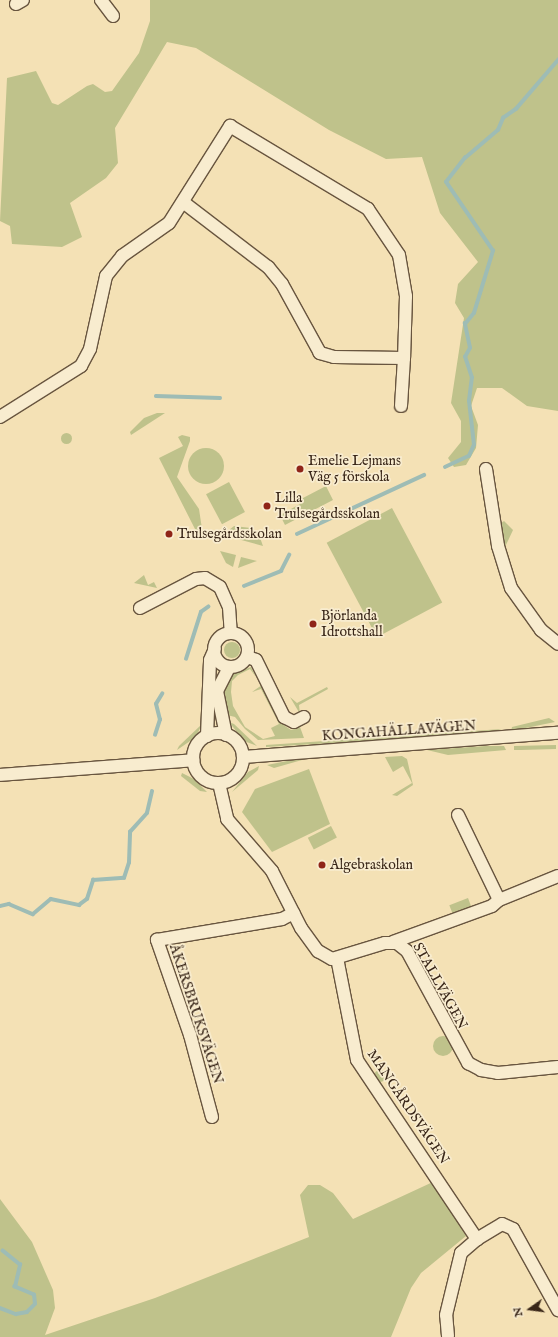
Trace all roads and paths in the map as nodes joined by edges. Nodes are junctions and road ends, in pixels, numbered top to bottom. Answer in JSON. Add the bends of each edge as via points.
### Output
{"nodes":[{"id":1,"x":101,"y":0,"type":"edge"},
{"id":2,"x":113,"y":16,"type":"dead end"},
{"id":3,"x":183,"y":202,"type":"junction"},
{"id":4,"x":404,"y":358,"type":"junction"},
{"id":5,"x":401,"y":406,"type":"dead end"},
{"id":6,"x":0,"y":417,"type":"edge"},
{"id":7,"x":486,"y":469,"type":"dead end"},
{"id":8,"x":140,"y":608,"type":"dead end"},
{"id":9,"x":231,"y":633,"type":"junction"},
{"id":10,"x":558,"y":644,"type":"edge"},
{"id":11,"x":215,"y":649,"type":"junction"},
{"id":12,"x":247,"y":657,"type":"junction"},
{"id":13,"x":228,"y":666,"type":"junction"},
{"id":14,"x":304,"y":717,"type":"dead end"},
{"id":15,"x":558,"y":733,"type":"edge"},
{"id":16,"x":226,"y":735,"type":"junction"},
{"id":17,"x":207,"y":736,"type":"junction"},
{"id":18,"x":243,"y":757,"type":"junction"},
{"id":19,"x":193,"y":760,"type":"junction"},
{"id":20,"x":0,"y":775,"type":"edge"},
{"id":21,"x":219,"y":783,"type":"junction"},
{"id":22,"x":458,"y":815,"type":"dead end"},
{"id":23,"x":558,"y":876,"type":"edge"},
{"id":24,"x":499,"y":900,"type":"junction"},
{"id":25,"x":294,"y":913,"type":"junction"},
{"id":26,"x":393,"y":942,"type":"junction"},
{"id":27,"x":337,"y":958,"type":"junction"},
{"id":28,"x":558,"y":1067,"type":"edge"},
{"id":29,"x":212,"y":1117,"type":"dead end"},
{"id":30,"x":477,"y":1239,"type":"junction"},
{"id":31,"x":558,"y":1310,"type":"edge"},
{"id":32,"x":448,"y":1336,"type":"dead end"}],
"edges":[{"from":1,"to":2,"type":"street"},
{"from":3,"to":4,"type":"street","via":[[268,266],[282,284],[320,353],[334,357]]},
{"from":3,"to":4,"type":"street","via":[[230,126],[368,208],[399,255],[406,296]]},
{"from":3,"to":6,"type":"street","via":[[169,223],[122,256],[106,276],[90,350],[81,366]]},
{"from":4,"to":5,"type":"street"},
{"from":7,"to":10,"type":"street","via":[[498,546],[511,588],[542,630]]},
{"from":8,"to":9,"type":"street","via":[[196,579],[206,578],[220,587],[229,607]]},
{"from":9,"to":11,"type":"street","via":[[221,637]]},
{"from":9,"to":12,"type":"street","via":[[246,641]]},
{"from":11,"to":13,"type":"street","via":[[218,660]]},
{"from":11,"to":17,"type":"street","via":[[210,660]]},
{"from":12,"to":13,"type":"street","via":[[239,665]]},
{"from":12,"to":14,"type":"street","via":[[256,660],[284,717],[294,722]]},
{"from":13,"to":16,"type":"street","via":[[217,691]]},
{"from":15,"to":18,"type":"street","name":"KONGAHÄLLAVÄGEN"},
{"from":16,"to":17,"type":"street"},
{"from":16,"to":18,"type":"street","via":[[238,743]]},
{"from":17,"to":19,"type":"street","via":[[196,746]]},
{"from":18,"to":21,"type":"street","via":[[238,773]]},
{"from":19,"to":20,"type":"street"},
{"from":19,"to":21,"type":"street","via":[[203,778]]},
{"from":21,"to":25,"type":"street","via":[[227,819],[272,871]]},
{"from":22,"to":24,"type":"street"},
{"from":23,"to":24,"type":"street"},
{"from":24,"to":26,"type":"street","via":[[492,906]]},
{"from":25,"to":27,"type":"street","via":[[312,945],[326,956]]},
{"from":25,"to":29,"type":"street","name":"ÅKERSBRUKSVÄGEN","via":[[282,919],[157,940],[190,1035]]},
{"from":26,"to":27,"type":"street","name":"STALLVÄGEN"},
{"from":26,"to":28,"type":"street","name":"STALLVÄGEN","via":[[407,951],[468,1063],[480,1070],[498,1073]]},
{"from":27,"to":30,"type":"street","name":"MANGÅRDSVÄGEN","via":[[354,1054]]},
{"from":30,"to":31,"type":"street","via":[[502,1224],[513,1229]]},
{"from":30,"to":32,"type":"street","via":[[461,1253],[446,1315]]}]}
